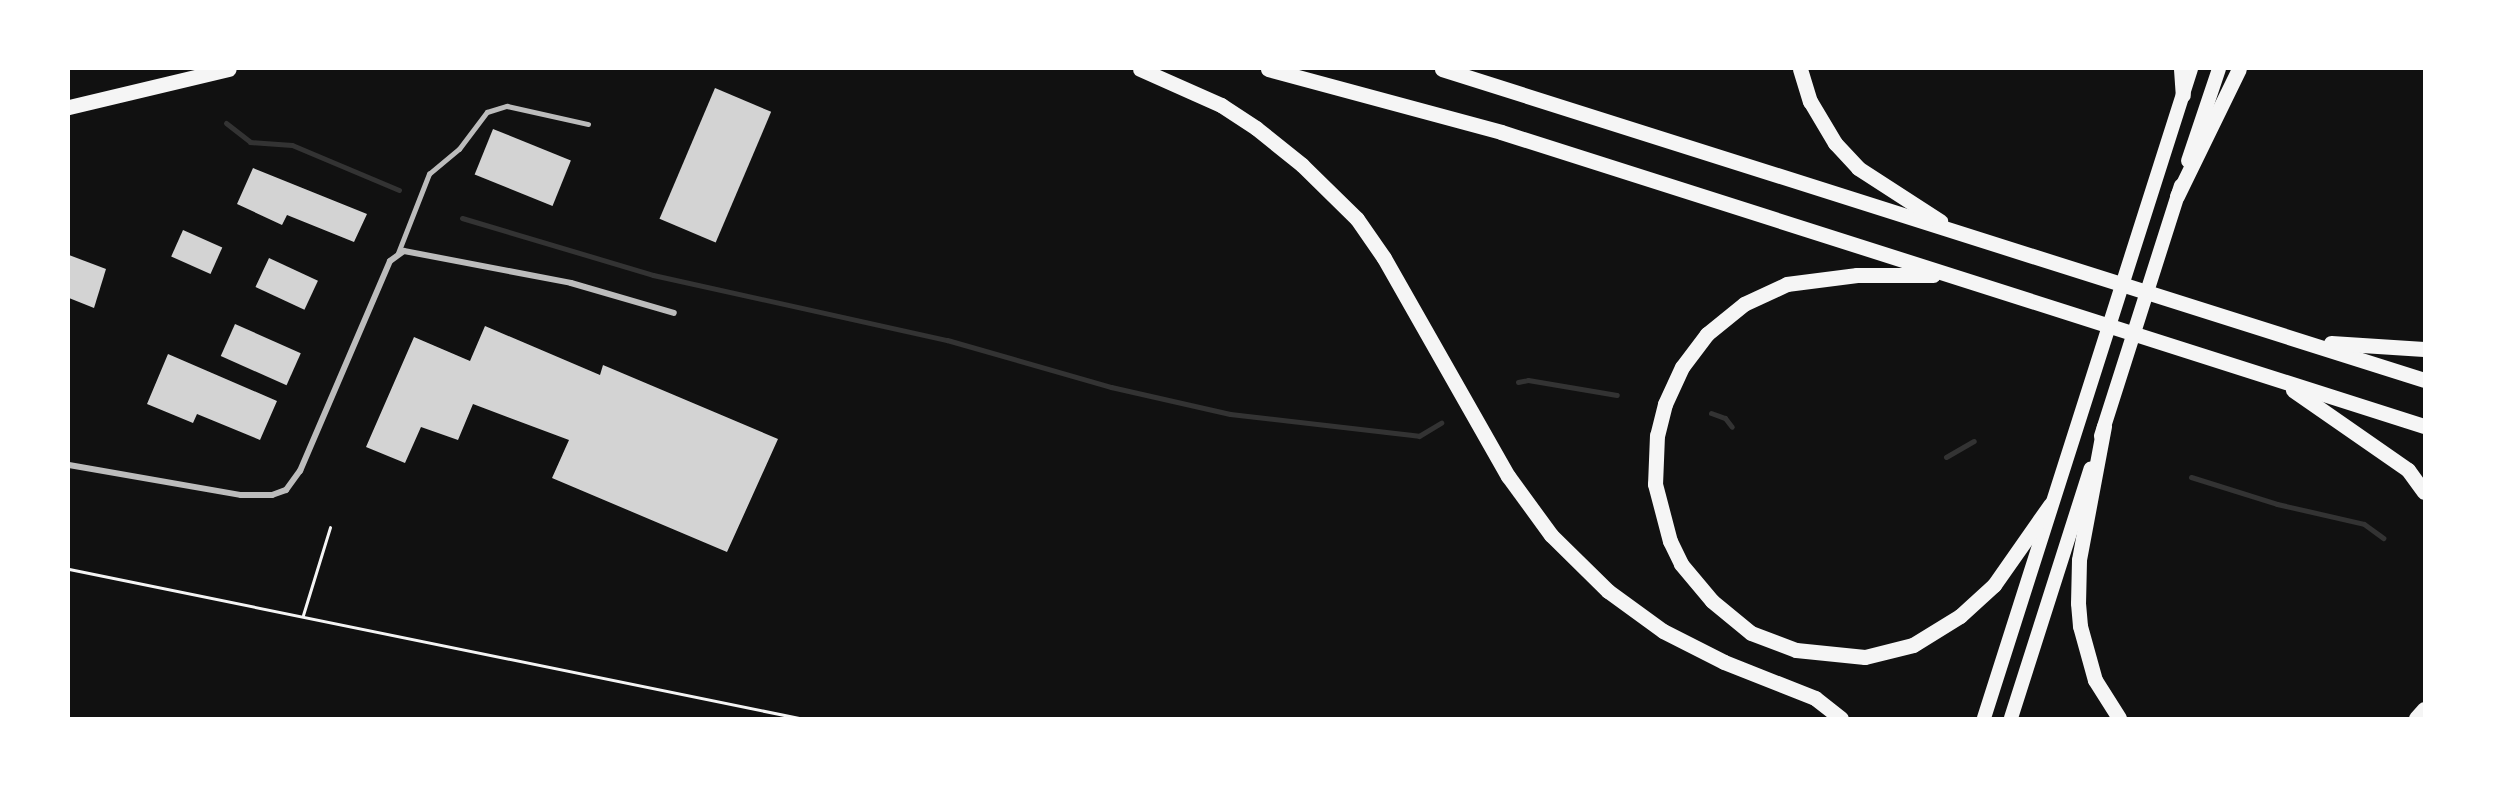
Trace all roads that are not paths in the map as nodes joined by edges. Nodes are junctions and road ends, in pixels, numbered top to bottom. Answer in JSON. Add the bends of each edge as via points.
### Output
{"nodes":[{"id":1,"x":229,"y":69,"type":"edge"},
{"id":2,"x":1140,"y":69,"type":"edge"},
{"id":3,"x":1268,"y":69,"type":"edge"},
{"id":4,"x":1442,"y":69,"type":"edge"},
{"id":5,"x":1800,"y":69,"type":"edge"},
{"id":6,"x":2181,"y":69,"type":"edge"},
{"id":7,"x":2192,"y":69,"type":"edge"},
{"id":8,"x":2219,"y":69,"type":"edge"},
{"id":9,"x":2239,"y":69,"type":"edge"},
{"id":10,"x":2183,"y":95,"type":"junction"},
{"id":11,"x":69,"y":107,"type":"edge"},
{"id":12,"x":588,"y":124,"type":"dead end"},
{"id":13,"x":2177,"y":196,"type":"junction"},
{"id":14,"x":1958,"y":232,"type":"junction"},
{"id":15,"x":398,"y":253,"type":"junction"},
{"id":16,"x":1947,"y":275,"type":"junction"},
{"id":17,"x":674,"y":313,"type":"dead end"},
{"id":18,"x":2285,"y":336,"type":"junction"},
{"id":19,"x":2424,"y":349,"type":"edge"},
{"id":20,"x":2275,"y":379,"type":"junction"},
{"id":21,"x":2424,"y":380,"type":"edge"},
{"id":22,"x":2104,"y":426,"type":"junction"},
{"id":23,"x":2424,"y":426,"type":"edge"},
{"id":24,"x":69,"y":465,"type":"edge"},
{"id":25,"x":2424,"y":492,"type":"edge"},
{"id":26,"x":2050,"y":505,"type":"junction"},
{"id":27,"x":2424,"y":709,"type":"edge"},
{"id":28,"x":1841,"y":718,"type":"edge"},
{"id":29,"x":1984,"y":718,"type":"edge"},
{"id":30,"x":2011,"y":718,"type":"edge"},
{"id":31,"x":2119,"y":718,"type":"edge"},
{"id":32,"x":2416,"y":718,"type":"edge"}],
"edges":[{"from":1,"to":11,"type":"highway"},
{"from":2,"to":28,"type":"highway","via":[[1221,105],[1256,128],[1302,165],[1357,219],[1384,258],[1508,476],[1551,534],[1608,591],[1663,631],[1724,662],[1815,698]]},
{"from":3,"to":16,"type":"highway","via":[[1340,85],[1501,132]]},
{"from":4,"to":14,"type":"highway"},
{"from":5,"to":14,"type":"highway","via":[[1810,101],[1858,168]]},
{"from":6,"to":10,"type":"highway"},
{"from":7,"to":10,"type":"main road"},
{"from":8,"to":13,"type":"main road"},
{"from":9,"to":13,"type":"highway"},
{"from":10,"to":26,"type":"main road"},
{"from":12,"to":15,"type":"lane","via":[[507,106],[487,112],[459,148],[429,174]]},
{"from":13,"to":22,"type":"main road"},
{"from":14,"to":18,"type":"highway"},
{"from":15,"to":17,"type":"street","via":[[571,283]]},
{"from":15,"to":24,"type":"street","via":[[390,261],[300,471],[286,490],[272,495],[241,495]]},
{"from":16,"to":20,"type":"highway"},
{"from":16,"to":26,"type":"highway","via":[[1857,275],[1787,284],[1744,304],[1707,334],[1682,366],[1665,404],[1657,435],[1655,484],[1670,541],[1681,564],[1712,601],[1751,633],[1796,650],[1865,657],[1913,645],[1960,616],[1994,585]]},
{"from":18,"to":19,"type":"highway","via":[[2360,347]]},
{"from":18,"to":21,"type":"highway"},
{"from":20,"to":23,"type":"highway"},
{"from":20,"to":25,"type":"highway","via":[[2364,436],[2408,470]]},
{"from":22,"to":30,"type":"main road"},
{"from":22,"to":31,"type":"highway","via":[[2079,560],[2078,603],[2080,626],[2095,680]]},
{"from":26,"to":29,"type":"main road"},
{"from":27,"to":32,"type":"highway"}]}
